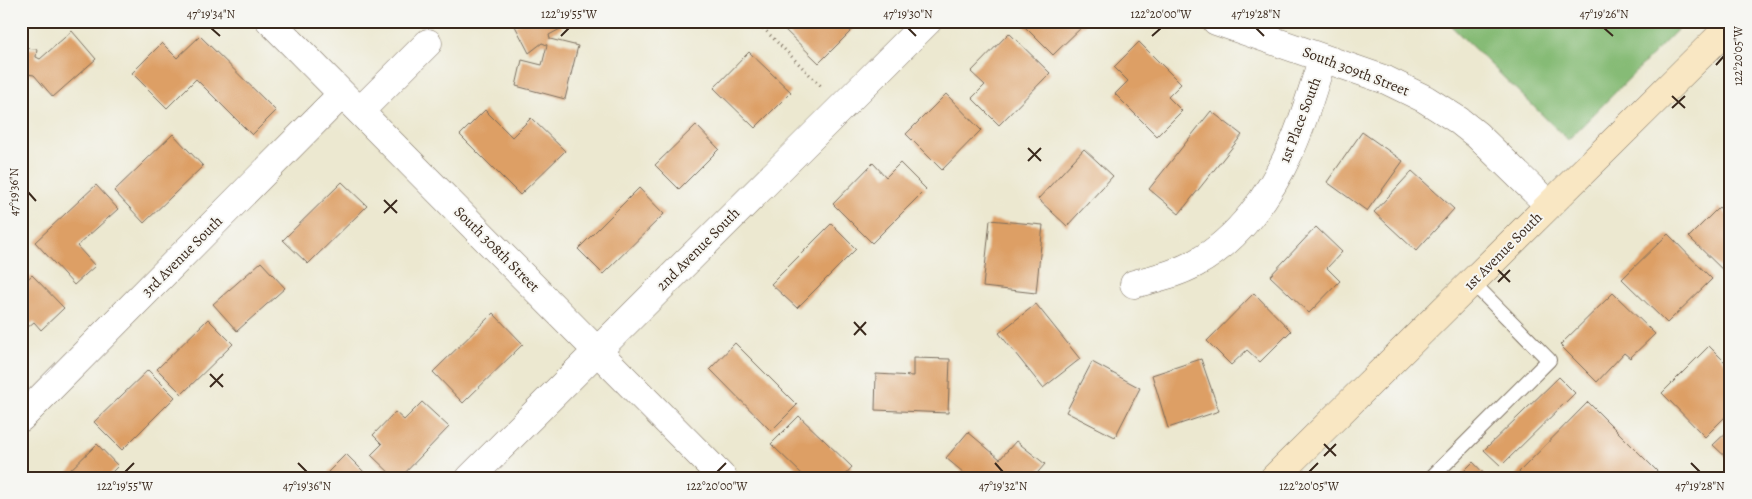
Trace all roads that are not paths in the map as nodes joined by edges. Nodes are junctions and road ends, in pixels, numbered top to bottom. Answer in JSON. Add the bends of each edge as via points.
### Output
{"nodes":[{"id":1,"x":270,"y":21,"type":"edge"},
{"id":2,"x":928,"y":21,"type":"edge"},
{"id":3,"x":1216,"y":21,"type":"edge"},
{"id":4,"x":1731,"y":25,"type":"edge"},
{"id":5,"x":428,"y":43,"type":"dead end"},
{"id":6,"x":1322,"y":58,"type":"junction"},
{"id":7,"x":351,"y":102,"type":"junction"},
{"id":8,"x":1549,"y":205,"type":"junction"},
{"id":9,"x":1472,"y":282,"type":"junction"},
{"id":10,"x":1134,"y":284,"type":"dead end"},
{"id":11,"x":596,"y":350,"type":"junction"},
{"id":12,"x":21,"y":418,"type":"edge"},
{"id":13,"x":1286,"y":474,"type":"edge"},
{"id":14,"x":470,"y":478,"type":"edge"},
{"id":15,"x":723,"y":478,"type":"edge"},
{"id":16,"x":1431,"y":478,"type":"edge"}],
"edges":[{"from":1,"to":7,"type":"street","name":"South 308th Street"},
{"from":2,"to":11,"type":"street","name":"2nd Avenue South"},
{"from":3,"to":6,"type":"street","name":"South 309th Street"},
{"from":4,"to":8,"type":"main road","name":"1st Avenue South"},
{"from":5,"to":7,"type":"street","name":"3rd Avenue South"},
{"from":6,"to":8,"type":"street","name":"South 309th Street","via":[[1406,89],[1458,120]]},
{"from":6,"to":10,"type":"street","name":"1st Place South","via":[[1290,152],[1249,216],[1229,239],[1197,262],[1170,275]]},
{"from":7,"to":11,"type":"street","name":"South 308th Street"},
{"from":7,"to":12,"type":"street","name":"3rd Avenue South"},
{"from":8,"to":9,"type":"main road","name":"1st Avenue South"},
{"from":9,"to":13,"type":"main road","name":"1st Avenue South"},
{"from":9,"to":16,"type":"lane","via":[[1549,360]]},
{"from":11,"to":14,"type":"street","name":"2nd Avenue South"},
{"from":11,"to":15,"type":"street","name":"South 308th Street"}]}
